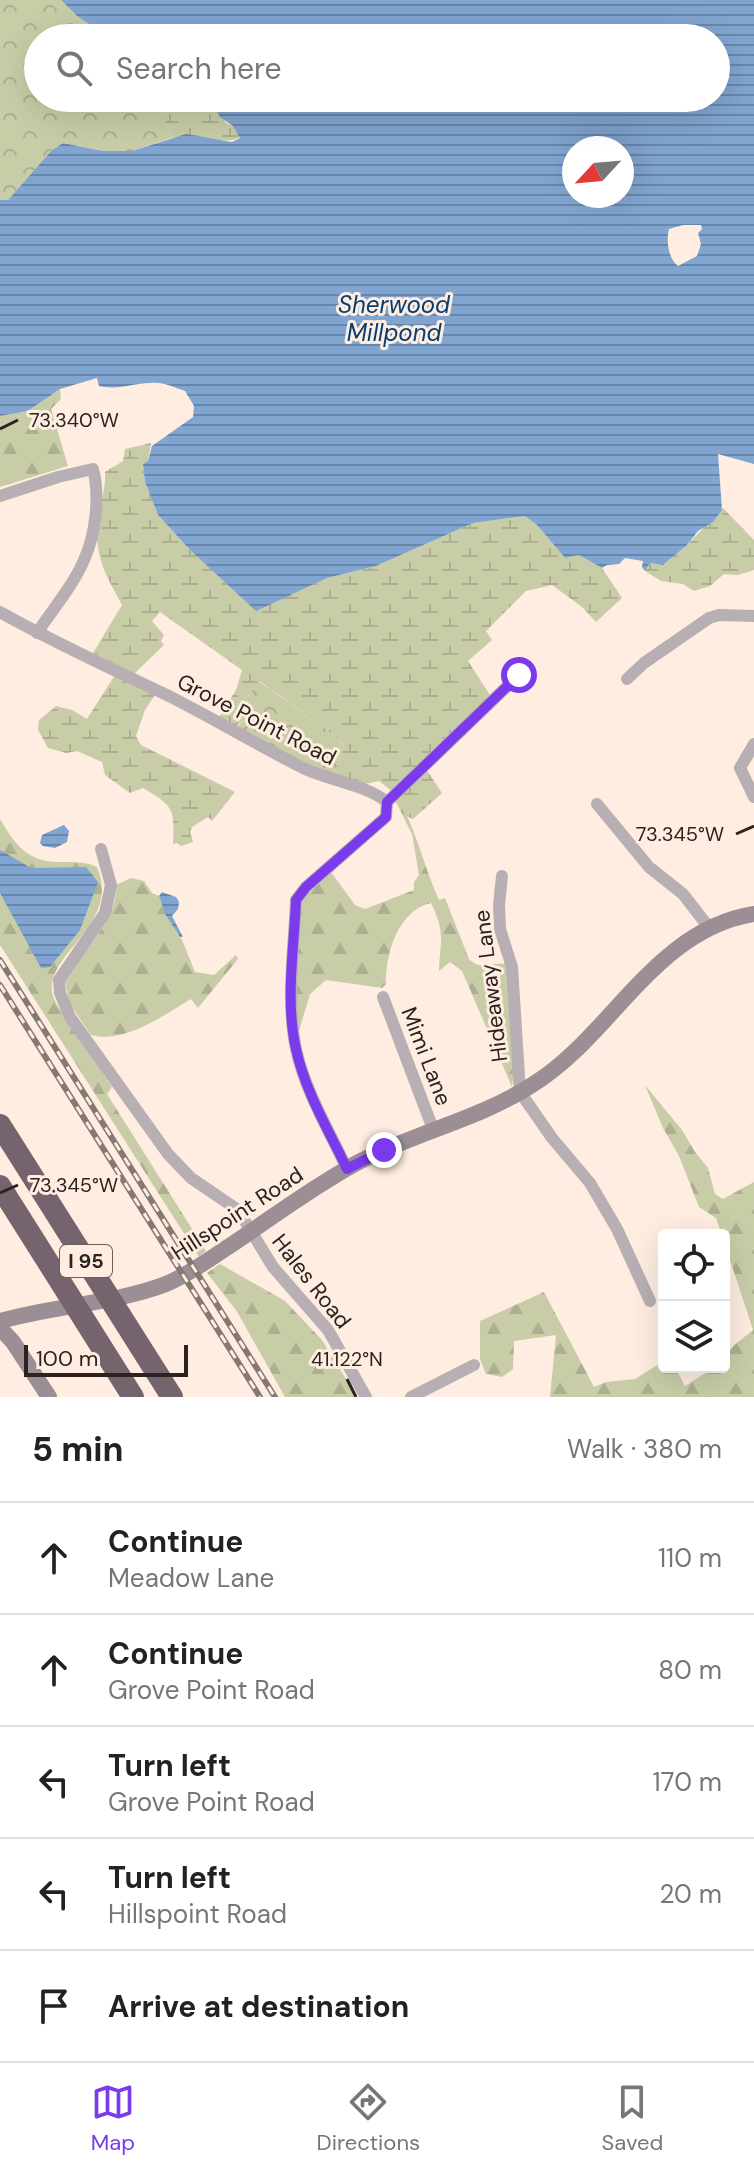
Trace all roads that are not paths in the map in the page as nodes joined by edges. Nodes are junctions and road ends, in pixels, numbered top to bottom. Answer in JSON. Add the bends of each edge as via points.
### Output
{"nodes":[{"id":1,"x":0,"y":496,"type":"edge"},
{"id":2,"x":0,"y":612,"type":"edge"},
{"id":3,"x":754,"y":616,"type":"edge"},
{"id":4,"x":37,"y":633,"type":"junction"},
{"id":5,"x":519,"y":675,"type":"dead end"},
{"id":6,"x":627,"y":679,"type":"dead end"},
{"id":7,"x":754,"y":744,"type":"edge"},
{"id":8,"x":754,"y":797,"type":"edge"},
{"id":9,"x":387,"y":802,"type":"junction"},
{"id":10,"x":597,"y":804,"type":"dead end"},
{"id":11,"x":101,"y":849,"type":"dead end"},
{"id":12,"x":502,"y":876,"type":"dead end"},
{"id":13,"x":754,"y":914,"type":"edge"},
{"id":14,"x":710,"y":929,"type":"junction"},
{"id":15,"x":383,"y":997,"type":"dead end"},
{"id":16,"x":520,"y":1092,"type":"junction"},
{"id":17,"x":0,"y":1125,"type":"edge"},
{"id":18,"x":433,"y":1129,"type":"junction"},
{"id":19,"x":347,"y":1169,"type":"junction"},
{"id":20,"x":0,"y":1186,"type":"edge"},
{"id":21,"x":250,"y":1232,"type":"junction"},
{"id":22,"x":650,"y":1301,"type":"dead end"},
{"id":23,"x":0,"y":1321,"type":"edge"},
{"id":24,"x":0,"y":1328,"type":"edge"},
{"id":25,"x":474,"y":1365,"type":"dead end"},
{"id":26,"x":49,"y":1397,"type":"edge"},
{"id":27,"x":133,"y":1397,"type":"edge"},
{"id":28,"x":172,"y":1397,"type":"edge"},
{"id":29,"x":366,"y":1397,"type":"edge"},
{"id":30,"x":411,"y":1397,"type":"edge"}],
"edges":[{"from":1,"to":4,"type":"street","via":[[93,469],[97,485],[84,562]]},
{"from":2,"to":4,"type":"street","name":"Grove Point Road"},
{"from":3,"to":6,"type":"street","via":[[709,618]]},
{"from":4,"to":9,"type":"street","name":"Grove Point Road","via":[[305,769]]},
{"from":5,"to":9,"type":"street"},
{"from":7,"to":8,"type":"street","via":[[740,768]]},
{"from":9,"to":19,"type":"street","via":[[386,817],[296,900],[291,1007],[296,1050]]},
{"from":10,"to":14,"type":"street"},
{"from":11,"to":21,"type":"street","name":"Hales Road","via":[[111,885],[105,913],[64,969],[60,993],[70,1017],[168,1154],[191,1178],[238,1210]]},
{"from":12,"to":16,"type":"street","name":"Hideaway Lane","via":[[501,935],[512,967]]},
{"from":13,"to":14,"type":"street","name":"Hillspoint Road"},
{"from":14,"to":16,"type":"street","name":"Hillspoint Road","via":[[667,957],[575,1053]]},
{"from":15,"to":18,"type":"street","name":"Mimi Lane"},
{"from":16,"to":18,"type":"street","name":"Hillspoint Road"},
{"from":16,"to":22,"type":"street","via":[[590,1183]]},
{"from":17,"to":28,"type":"highway","number":"I 95"},
{"from":18,"to":19,"type":"street","name":"Hillspoint Road"},
{"from":19,"to":21,"type":"street","name":"Hillspoint Road"},
{"from":20,"to":27,"type":"highway","number":"I 95"},
{"from":21,"to":23,"type":"street","name":"Hillspoint Road","via":[[173,1281]]},
{"from":21,"to":29,"type":"street","name":"Hales Road","via":[[328,1330]]},
{"from":24,"to":26,"type":"street"},
{"from":25,"to":30,"type":"street"}]}
